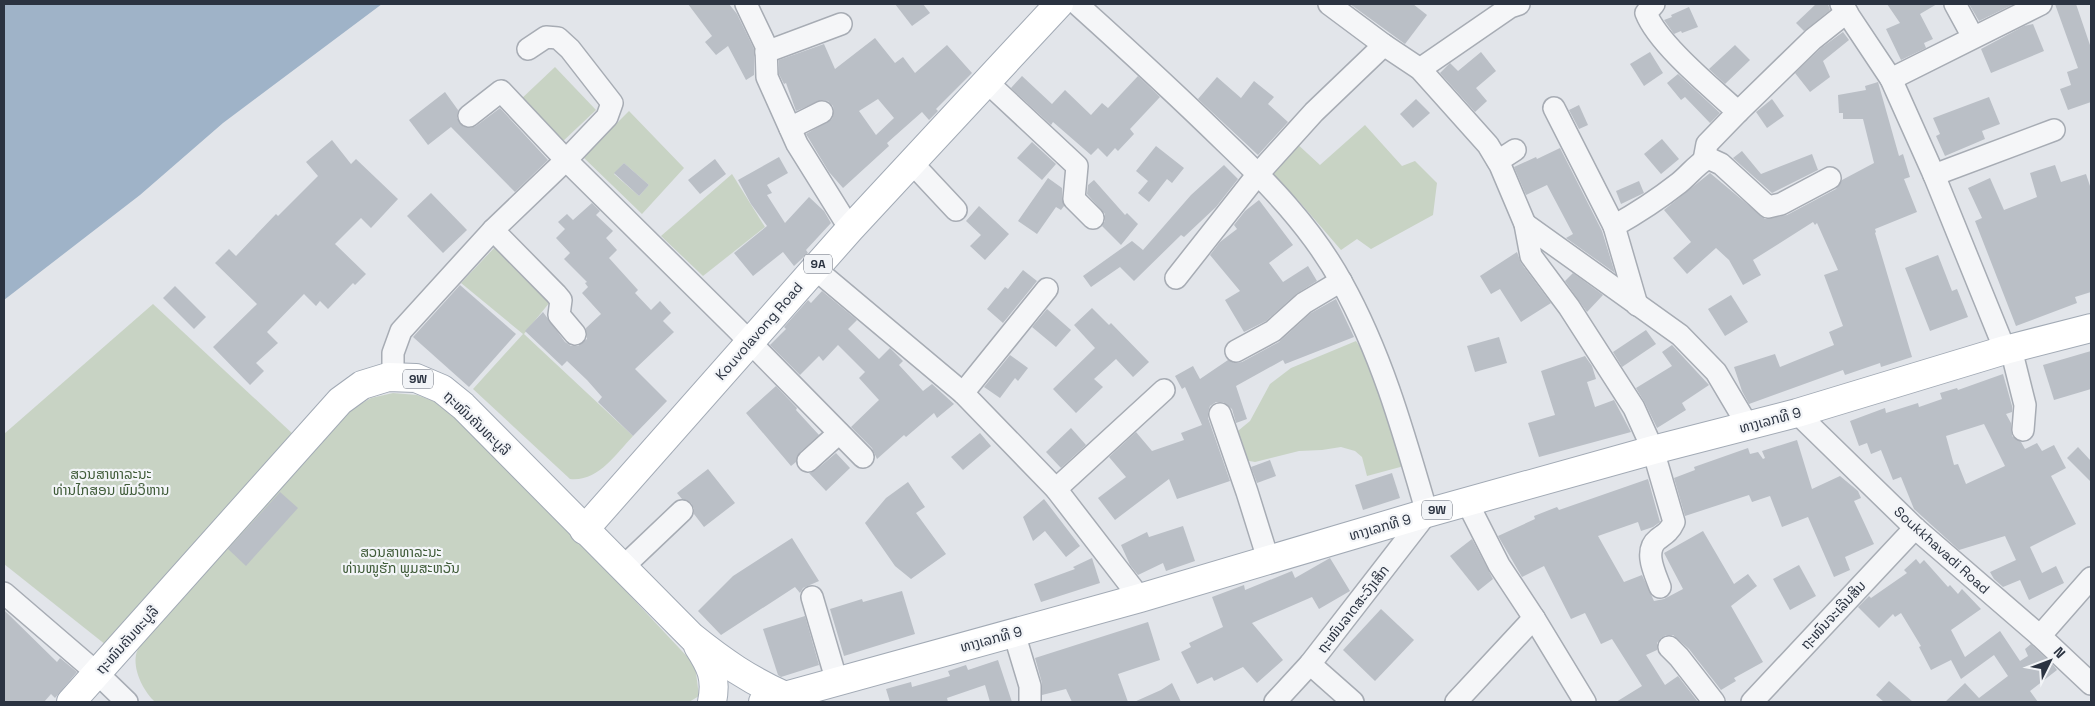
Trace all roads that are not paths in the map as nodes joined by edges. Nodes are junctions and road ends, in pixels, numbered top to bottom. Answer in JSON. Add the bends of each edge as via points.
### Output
{"nodes":[{"id":1,"x":746,"y":4,"type":"edge"},
{"id":2,"x":1059,"y":4,"type":"edge"},
{"id":3,"x":1077,"y":4,"type":"edge"},
{"id":4,"x":1329,"y":4,"type":"edge"},
{"id":5,"x":1519,"y":4,"type":"edge"},
{"id":6,"x":1654,"y":4,"type":"edge"},
{"id":7,"x":1955,"y":4,"type":"edge"},
{"id":8,"x":2041,"y":4,"type":"edge"},
{"id":9,"x":1844,"y":8,"type":"edge"},
{"id":10,"x":841,"y":24,"type":"dead end"},
{"id":11,"x":1973,"y":37,"type":"junction"},
{"id":12,"x":1384,"y":45,"type":"junction"},
{"id":13,"x":528,"y":49,"type":"dead end"},
{"id":14,"x":766,"y":52,"type":"junction"},
{"id":15,"x":1420,"y":69,"type":"junction"},
{"id":16,"x":1891,"y":79,"type":"junction"},
{"id":17,"x":988,"y":83,"type":"junction"},
{"id":18,"x":1554,"y":108,"type":"dead end"},
{"id":19,"x":822,"y":112,"type":"dead end"},
{"id":20,"x":1738,"y":112,"type":"junction"},
{"id":21,"x":469,"y":116,"type":"dead end"},
{"id":22,"x":790,"y":128,"type":"junction"},
{"id":23,"x":2054,"y":130,"type":"dead end"},
{"id":24,"x":566,"y":160,"type":"junction"},
{"id":25,"x":1704,"y":160,"type":"junction"},
{"id":26,"x":912,"y":163,"type":"junction"},
{"id":27,"x":1258,"y":174,"type":"junction"},
{"id":28,"x":1934,"y":175,"type":"junction"},
{"id":29,"x":1830,"y":178,"type":"dead end"},
{"id":30,"x":956,"y":210,"type":"dead end"},
{"id":31,"x":1093,"y":218,"type":"dead end"},
{"id":32,"x":1525,"y":224,"type":"junction"},
{"id":33,"x":1614,"y":226,"type":"junction"},
{"id":34,"x":850,"y":229,"type":"junction"},
{"id":35,"x":493,"y":230,"type":"junction"},
{"id":36,"x":814,"y":268,"type":"junction"},
{"id":37,"x":1176,"y":278,"type":"dead end"},
{"id":38,"x":1341,"y":281,"type":"junction"},
{"id":39,"x":1047,"y":289,"type":"dead end"},
{"id":40,"x":1637,"y":305,"type":"junction"},
{"id":41,"x":2091,"y":328,"type":"edge"},
{"id":42,"x":575,"y":334,"type":"dead end"},
{"id":43,"x":749,"y":342,"type":"junction"},
{"id":44,"x":2008,"y":350,"type":"junction"},
{"id":45,"x":1236,"y":351,"type":"dead end"},
{"id":46,"x":393,"y":378,"type":"junction"},
{"id":47,"x":1164,"y":390,"type":"dead end"},
{"id":48,"x":962,"y":392,"type":"junction"},
{"id":49,"x":1796,"y":413,"type":"junction"},
{"id":50,"x":1220,"y":414,"type":"dead end"},
{"id":51,"x":1748,"y":426,"type":"junction"},
{"id":52,"x":2024,"y":430,"type":"dead end"},
{"id":53,"x":838,"y":433,"type":"junction"},
{"id":54,"x":1653,"y":450,"type":"junction"},
{"id":55,"x":863,"y":457,"type":"dead end"},
{"id":56,"x":808,"y":461,"type":"dead end"},
{"id":57,"x":1056,"y":489,"type":"junction"},
{"id":58,"x":1467,"y":502,"type":"junction"},
{"id":59,"x":682,"y":511,"type":"dead end"},
{"id":60,"x":1427,"y":513,"type":"junction"},
{"id":61,"x":1915,"y":528,"type":"junction"},
{"id":62,"x":584,"y":530,"type":"junction"},
{"id":63,"x":1268,"y":560,"type":"junction"},
{"id":64,"x":622,"y":568,"type":"junction"},
{"id":65,"x":2091,"y":578,"type":"edge"},
{"id":66,"x":1660,"y":587,"type":"dead end"},
{"id":67,"x":4,"y":594,"type":"edge"},
{"id":68,"x":812,"y":597,"type":"dead end"},
{"id":69,"x":1140,"y":598,"type":"junction"},
{"id":70,"x":1534,"y":618,"type":"junction"},
{"id":71,"x":1014,"y":633,"type":"junction"},
{"id":72,"x":2040,"y":636,"type":"junction"},
{"id":73,"x":692,"y":637,"type":"junction"},
{"id":74,"x":1669,"y":648,"type":"dead end"},
{"id":75,"x":1310,"y":664,"type":"junction"},
{"id":76,"x":97,"y":673,"type":"junction"},
{"id":77,"x":837,"y":682,"type":"junction"},
{"id":78,"x":2091,"y":684,"type":"edge"},
{"id":79,"x":778,"y":700,"type":"edge"},
{"id":80,"x":71,"y":702,"type":"edge"},
{"id":81,"x":127,"y":702,"type":"edge"},
{"id":82,"x":712,"y":702,"type":"edge"},
{"id":83,"x":1030,"y":702,"type":"edge"},
{"id":84,"x":1275,"y":702,"type":"edge"},
{"id":85,"x":1353,"y":702,"type":"edge"},
{"id":86,"x":1456,"y":702,"type":"edge"},
{"id":87,"x":1585,"y":702,"type":"edge"},
{"id":88,"x":1714,"y":702,"type":"edge"},
{"id":89,"x":1752,"y":702,"type":"edge"}],
"edges":[{"from":1,"to":14,"type":"street"},
{"from":2,"to":17,"type":"main road","name":"Kouvolavong Road","number":"9A"},
{"from":3,"to":27,"type":"street"},
{"from":4,"to":12,"type":"street"},
{"from":5,"to":15,"type":"street"},
{"from":6,"to":20,"type":"street","via":[[1646,13],[1650,23],[1682,60]]},
{"from":7,"to":11,"type":"street"},
{"from":8,"to":11,"type":"street"},
{"from":9,"to":16,"type":"street"},
{"from":9,"to":20,"type":"street"},
{"from":10,"to":14,"type":"street"},
{"from":11,"to":16,"type":"street"},
{"from":12,"to":15,"type":"street"},
{"from":12,"to":27,"type":"street","via":[[1314,112]]},
{"from":13,"to":24,"type":"street","via":[[546,37],[558,38],[612,103],[607,117]]},
{"from":14,"to":22,"type":"street","via":[[767,77]]},
{"from":15,"to":32,"type":"street","via":[[1488,145],[1506,156]]},
{"from":16,"to":28,"type":"street"},
{"from":17,"to":26,"type":"main road","name":"Kouvolavong Road","number":"9A"},
{"from":17,"to":31,"type":"street","via":[[1077,166],[1074,199]]},
{"from":18,"to":33,"type":"street"},
{"from":19,"to":22,"type":"street"},
{"from":20,"to":25,"type":"street","via":[[1707,144]]},
{"from":21,"to":24,"type":"street","via":[[501,91]]},
{"from":22,"to":34,"type":"street"},
{"from":23,"to":28,"type":"street"},
{"from":24,"to":35,"type":"street"},
{"from":24,"to":43,"type":"street"},
{"from":25,"to":29,"type":"street","via":[[1708,158],[1721,164],[1768,207],[1781,204]]},
{"from":25,"to":33,"type":"street","via":[[1650,207]]},
{"from":26,"to":30,"type":"street"},
{"from":26,"to":34,"type":"main road","name":"Kouvolavong Road","number":"9A"},
{"from":27,"to":37,"type":"street"},
{"from":27,"to":38,"type":"street","via":[[1288,207]]},
{"from":28,"to":44,"type":"street"},
{"from":32,"to":40,"type":"street"},
{"from":32,"to":54,"type":"street","via":[[1531,256],[1569,307],[1634,408]]},
{"from":33,"to":40,"type":"street"},
{"from":34,"to":36,"type":"main road","name":"Kouvolavong Road","number":"9A"},
{"from":35,"to":42,"type":"street","via":[[556,294],[560,300],[559,315]]},
{"from":35,"to":46,"type":"street","via":[[401,331],[393,353]]},
{"from":36,"to":43,"type":"main road","name":"Kouvolavong Road","number":"9A"},
{"from":36,"to":48,"type":"street"},
{"from":38,"to":45,"type":"street","via":[[1304,303],[1273,331]]},
{"from":38,"to":60,"type":"street","via":[[1396,410]]},
{"from":39,"to":48,"type":"street"},
{"from":40,"to":51,"type":"street","via":[[1680,335],[1716,372]]},
{"from":41,"to":44,"type":"main road","name":"ທາງເລກທີ 9","number":"9W"},
{"from":43,"to":53,"type":"street"},
{"from":43,"to":62,"type":"main road","name":"Kouvolavong Road","number":"9A"},
{"from":44,"to":49,"type":"main road","name":"ທາງເລກທີ 9","number":"9W"},
{"from":44,"to":52,"type":"street","via":[[2025,405]]},
{"from":46,"to":62,"type":"main road","name":"ຖະໜົນຄັນທະບູລີ","number":"9W","via":[[416,378],[442,389]]},
{"from":46,"to":76,"type":"main road","name":"ຖະໜົນຄັນທະບູລີ","number":"9W","via":[[362,385],[340,401]]},
{"from":47,"to":57,"type":"street"},
{"from":48,"to":57,"type":"street"},
{"from":49,"to":51,"type":"main road","name":"ທາງເລກທີ 9","number":"9W"},
{"from":49,"to":61,"type":"street","name":"Soukkhavadi Road"},
{"from":50,"to":63,"type":"street"},
{"from":51,"to":54,"type":"main road","name":"ທາງເລກທີ 9","number":"9W"},
{"from":53,"to":55,"type":"street"},
{"from":53,"to":56,"type":"street"},
{"from":54,"to":58,"type":"main road","name":"ທາງເລກທີ 9","number":"9W"},
{"from":54,"to":66,"type":"street","via":[[1674,522],[1666,534],[1654,542],[1650,554]]},
{"from":57,"to":69,"type":"street"},
{"from":58,"to":60,"type":"main road","name":"ທາງເລກທີ 9","number":"9W"},
{"from":58,"to":70,"type":"street","via":[[1499,565]]},
{"from":59,"to":64,"type":"street"},
{"from":60,"to":63,"type":"main road","name":"ທາງເລກທີ 9","number":"9W"},
{"from":60,"to":75,"type":"street","name":"ຖະໜົນລາດສະວົງເສິກ"},
{"from":61,"to":72,"type":"street","name":"Soukkhavadi Road"},
{"from":61,"to":89,"type":"street","name":"ຖະໜົນຈະເລີນສິນ"},
{"from":62,"to":64,"type":"main road","name":"ຖະໜົນຄັນທະບູລີ","number":"9W"},
{"from":63,"to":69,"type":"main road","name":"ທາງເລກທີ 9","number":"9W"},
{"from":64,"to":73,"type":"main road","name":"ຖະໜົນຄັນທະບູລີ","number":"9W"},
{"from":65,"to":72,"type":"street"},
{"from":67,"to":76,"type":"street"},
{"from":68,"to":77,"type":"street"},
{"from":69,"to":71,"type":"main road","name":"ທາງເລກທີ 9","number":"9W"},
{"from":70,"to":86,"type":"street"},
{"from":70,"to":87,"type":"street"},
{"from":71,"to":77,"type":"main road","name":"ທາງເລກທີ 9","number":"9W"},
{"from":71,"to":83,"type":"street","via":[[1030,686]]},
{"from":72,"to":78,"type":"street","name":"Soukkhavadi Road"},
{"from":73,"to":79,"type":"main road","name":"ຖະໜົນຄັນທະບູລີ","number":"9W"},
{"from":73,"to":82,"type":"main road","number":"9W","via":[[711,667],[715,688]]},
{"from":74,"to":88,"type":"street","via":[[1680,657]]},
{"from":75,"to":84,"type":"street","name":"ຖະໜົນລາດສະວົງເສິກ"},
{"from":75,"to":85,"type":"street"},
{"from":76,"to":80,"type":"main road","name":"ຖະໜົນຄັນທະບູລີ","number":"9W"},
{"from":76,"to":81,"type":"street"},
{"from":77,"to":79,"type":"main road","name":"ທາງເລກທີ 9","number":"9W"}]}
